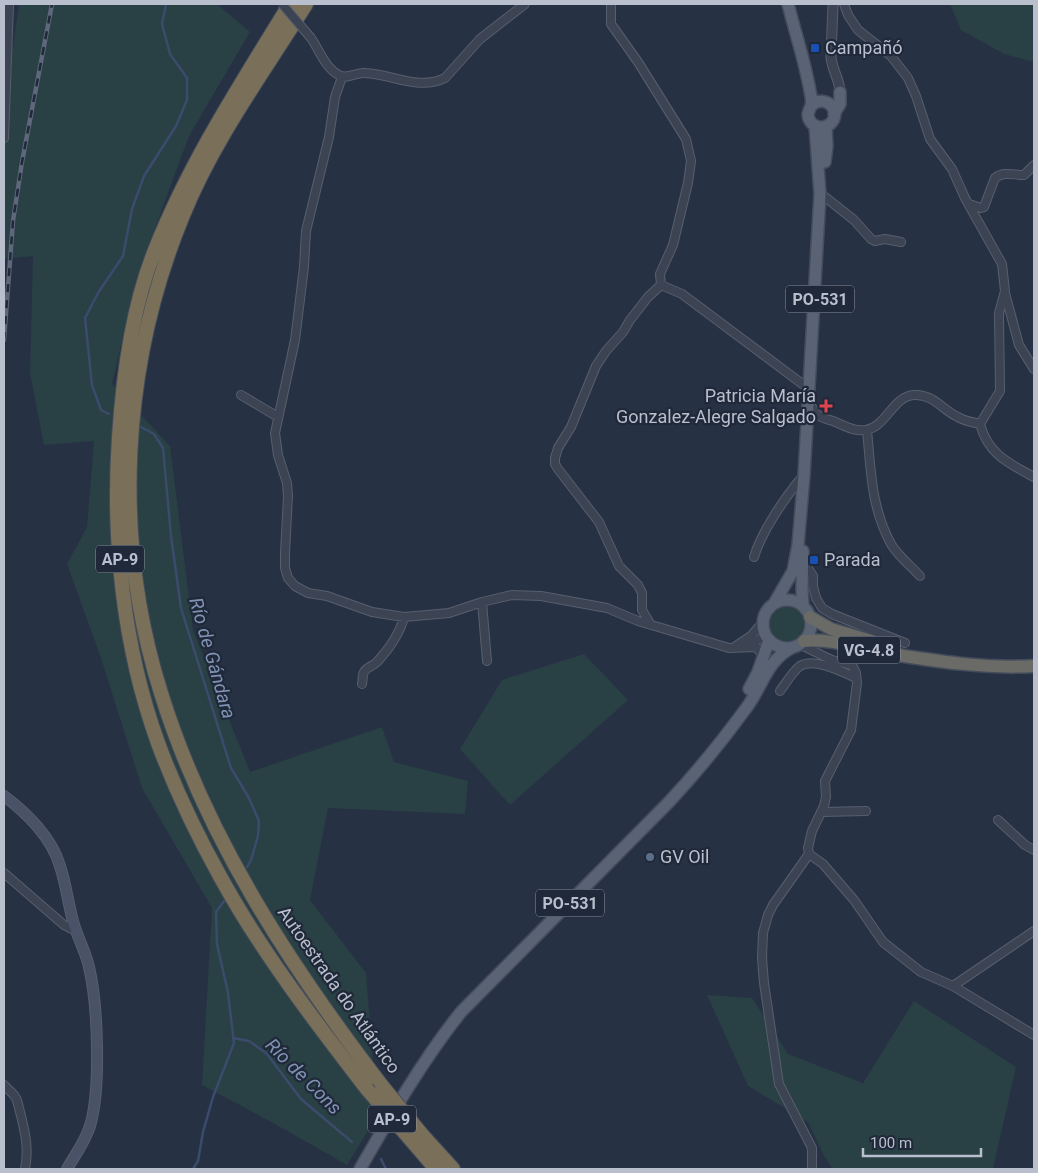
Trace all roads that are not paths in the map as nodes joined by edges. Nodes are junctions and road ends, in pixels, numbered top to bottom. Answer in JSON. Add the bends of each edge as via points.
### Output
{"nodes":[{"id":1,"x":9,"y":4,"type":"edge"},
{"id":2,"x":282,"y":4,"type":"edge"},
{"id":3,"x":290,"y":4,"type":"edge"},
{"id":4,"x":306,"y":4,"type":"edge"},
{"id":5,"x":525,"y":4,"type":"edge"},
{"id":6,"x":610,"y":4,"type":"edge"},
{"id":7,"x":788,"y":4,"type":"edge"},
{"id":8,"x":794,"y":4,"type":"edge"},
{"id":9,"x":833,"y":4,"type":"edge"},
{"id":10,"x":844,"y":4,"type":"edge"},
{"id":11,"x":342,"y":77,"type":"junction"},
{"id":12,"x":840,"y":92,"type":"junction"},
{"id":13,"x":820,"y":103,"type":"junction"},
{"id":14,"x":834,"y":114,"type":"junction"},
{"id":15,"x":821,"y":127,"type":"junction"},
{"id":16,"x":4,"y":138,"type":"edge"},
{"id":17,"x":1034,"y":165,"type":"edge"},
{"id":18,"x":825,"y":197,"type":"junction"},
{"id":19,"x":969,"y":204,"type":"junction"},
{"id":20,"x":901,"y":242,"type":"dead end"},
{"id":21,"x":661,"y":285,"type":"junction"},
{"id":22,"x":1005,"y":291,"type":"junction"},
{"id":23,"x":1034,"y":369,"type":"edge"},
{"id":24,"x":806,"y":383,"type":"junction"},
{"id":25,"x":241,"y":395,"type":"dead end"},
{"id":26,"x":278,"y":417,"type":"junction"},
{"id":27,"x":816,"y":419,"type":"junction"},
{"id":28,"x":980,"y":424,"type":"junction"},
{"id":29,"x":867,"y":430,"type":"junction"},
{"id":30,"x":804,"y":475,"type":"junction"},
{"id":31,"x":1034,"y":477,"type":"edge"},
{"id":32,"x":787,"y":497,"type":"junction"},
{"id":33,"x":802,"y":500,"type":"junction"},
{"id":34,"x":754,"y":557,"type":"dead end"},
{"id":35,"x":802,"y":562,"type":"junction"},
{"id":36,"x":920,"y":576,"type":"dead end"},
{"id":37,"x":482,"y":602,"type":"junction"},
{"id":38,"x":775,"y":602,"type":"junction"},
{"id":39,"x":807,"y":612,"type":"junction"},
{"id":40,"x":404,"y":617,"type":"junction"},
{"id":41,"x":763,"y":622,"type":"junction"},
{"id":42,"x":651,"y":625,"type":"junction"},
{"id":43,"x":768,"y":638,"type":"junction"},
{"id":44,"x":825,"y":640,"type":"junction"},
{"id":45,"x":905,"y":643,"type":"dead end"},
{"id":46,"x":799,"y":644,"type":"junction"},
{"id":47,"x":746,"y":647,"type":"junction"},
{"id":48,"x":729,"y":648,"type":"junction"},
{"id":49,"x":824,"y":656,"type":"junction"},
{"id":50,"x":764,"y":657,"type":"junction"},
{"id":51,"x":935,"y":660,"type":"junction"},
{"id":52,"x":487,"y":661,"type":"dead end"},
{"id":53,"x":1034,"y":666,"type":"edge"},
{"id":54,"x":856,"y":678,"type":"junction"},
{"id":55,"x":362,"y":684,"type":"dead end"},
{"id":56,"x":780,"y":690,"type":"dead end"},
{"id":57,"x":730,"y":728,"type":"junction"},
{"id":58,"x":4,"y":796,"type":"edge"},
{"id":59,"x":866,"y":811,"type":"dead end"},
{"id":60,"x":822,"y":812,"type":"junction"},
{"id":61,"x":998,"y":820,"type":"dead end"},
{"id":62,"x":1034,"y":850,"type":"edge"},
{"id":63,"x":809,"y":854,"type":"junction"},
{"id":64,"x":4,"y":873,"type":"edge"},
{"id":65,"x":76,"y":931,"type":"junction"},
{"id":66,"x":1034,"y":931,"type":"edge"},
{"id":67,"x":953,"y":986,"type":"junction"},
{"id":68,"x":1034,"y":1035,"type":"edge"},
{"id":69,"x":4,"y":1085,"type":"edge"},
{"id":70,"x":380,"y":1134,"type":"junction"},
{"id":71,"x":421,"y":1142,"type":"junction"},
{"id":72,"x":25,"y":1169,"type":"edge"},
{"id":73,"x":67,"y":1169,"type":"edge"},
{"id":74,"x":354,"y":1169,"type":"edge"},
{"id":75,"x":360,"y":1169,"type":"edge"},
{"id":76,"x":365,"y":1169,"type":"edge"},
{"id":77,"x":436,"y":1169,"type":"edge"},
{"id":78,"x":454,"y":1169,"type":"edge"},
{"id":79,"x":812,"y":1169,"type":"edge"}],
"edges":[{"from":1,"to":16,"type":"street"},
{"from":2,"to":11,"type":"street","bridge":true,"via":[[311,38],[329,68]]},
{"from":3,"to":71,"type":"highway","name":"Autoestrada do Atlántico","number":"AP-9","bridge":true,"via":[[184,182],[142,289],[121,404],[116,481],[124,595],[136,670],[158,742],[221,879],[315,1021],[367,1089]]},
{"from":4,"to":71,"type":"highway","name":"Autoestrada do Atlántico","number":"AP-9","bridge":true,"via":[[205,168],[167,256],[150,313],[138,373],[130,447],[132,549],[141,619],[160,693],[201,796],[262,914],[334,1022]]},
{"from":5,"to":11,"type":"street","via":[[480,39],[438,82],[409,82],[364,72]]},
{"from":6,"to":21,"type":"street","via":[[611,24],[686,139],[691,161],[673,245],[660,274]]},
{"from":7,"to":13,"type":"main road","number":"PO-531","via":[[810,89]]},
{"from":8,"to":13,"type":"main road","number":"PO-531"},
{"from":9,"to":12,"type":"street","via":[[831,64]]},
{"from":10,"to":19,"type":"street","via":[[858,30],[891,56],[908,78],[930,139],[952,169]]},
{"from":11,"to":26,"type":"street","via":[[306,231],[295,340]]},
{"from":12,"to":13,"type":"main road"},
{"from":12,"to":14,"type":"main road","via":[[840,104]]},
{"from":13,"to":14,"type":"main road","number":"PO-531","via":[[831,106]]},
{"from":13,"to":15,"type":"main road","number":"PO-531","via":[[808,116],[812,124]]},
{"from":14,"to":15,"type":"main road","via":[[832,122]]},
{"from":15,"to":18,"type":"main road","number":"PO-531","via":[[827,146]]},
{"from":15,"to":24,"type":"main road","number":"PO-531","via":[[820,194]]},
{"from":17,"to":19,"type":"street","via":[[1024,175],[1010,173],[995,178],[984,207]]},
{"from":18,"to":20,"type":"street","via":[[854,220],[871,239]]},
{"from":18,"to":27,"type":"main road","number":"PO-531","via":[[812,407]]},
{"from":19,"to":22,"type":"street","via":[[1002,264]]},
{"from":21,"to":24,"type":"street","via":[[682,294]]},
{"from":21,"to":42,"type":"street","via":[[648,297],[596,366],[555,458],[558,469],[599,522],[619,566],[638,585],[642,593],[642,610]]},
{"from":22,"to":23,"type":"street","via":[[1019,345]]},
{"from":22,"to":28,"type":"street","via":[[999,313],[1000,391]]},
{"from":24,"to":30,"type":"main road","number":"PO-531"},
{"from":25,"to":26,"type":"street"},
{"from":26,"to":40,"type":"street","via":[[275,433],[288,496],[285,568],[288,578],[308,593],[327,596],[372,612]]},
{"from":27,"to":29,"type":"street"},
{"from":27,"to":35,"type":"main road","number":"PO-531"},
{"from":28,"to":29,"type":"street","via":[[957,417],[932,398],[912,395]]},
{"from":28,"to":31,"type":"street","via":[[996,454]]},
{"from":29,"to":36,"type":"street","via":[[877,509],[891,544]]},
{"from":30,"to":32,"type":"street"},
{"from":30,"to":33,"type":"main road","number":"PO-531"},
{"from":32,"to":33,"type":"street","via":[[792,493]]},
{"from":32,"to":34,"type":"street","via":[[759,541]]},
{"from":33,"to":38,"type":"main road","number":"PO-531","via":[[793,571]]},
{"from":35,"to":39,"type":"main road","number":"PO-531"},
{"from":35,"to":45,"type":"street","via":[[813,576],[816,598],[822,608]]},
{"from":37,"to":40,"type":"street","via":[[449,613]]},
{"from":37,"to":42,"type":"street","via":[[512,595],[542,596],[607,608]]},
{"from":37,"to":52,"type":"street"},
{"from":38,"to":39,"type":"main road","via":[[793,600]]},
{"from":38,"to":41,"type":"main road","number":"PO-531","via":[[766,611]]},
{"from":39,"to":46,"type":"main road","number":"PO-531","via":[[809,632]]},
{"from":39,"to":51,"type":"highway","number":"VG-4.8","via":[[832,629]]},
{"from":40,"to":55,"type":"street","via":[[396,636],[378,660],[365,670]]},
{"from":41,"to":43,"type":"main road","number":"PO-531"},
{"from":41,"to":48,"type":"street","via":[[746,640]]},
{"from":42,"to":48,"type":"street"},
{"from":43,"to":46,"type":"main road","via":[[780,647]]},
{"from":43,"to":47,"type":"street","via":[[750,642]]},
{"from":43,"to":50,"type":"main road","number":"PO-531"},
{"from":44,"to":46,"type":"highway","number":"VG-4.8"},
{"from":44,"to":49,"type":"street","via":[[822,645]]},
{"from":44,"to":51,"type":"highway","number":"VG-4.8"},
{"from":46,"to":49,"type":"street"},
{"from":46,"to":57,"type":"main road","number":"PO-531","via":[[782,652],[776,659],[749,705]]},
{"from":47,"to":48,"type":"street"},
{"from":47,"to":50,"type":"street","via":[[756,646]]},
{"from":49,"to":54,"type":"street","via":[[852,666]]},
{"from":50,"to":57,"type":"main road","number":"PO-531"},
{"from":51,"to":53,"type":"highway","number":"VG-4.8","via":[[987,667]]},
{"from":54,"to":56,"type":"street","via":[[808,662],[799,667]]},
{"from":54,"to":60,"type":"street","via":[[850,730],[824,781],[826,797]]},
{"from":57,"to":70,"type":"main road","number":"PO-531","via":[[669,802],[461,1012],[439,1040]]},
{"from":58,"to":65,"type":"main road","via":[[29,817],[57,856]]},
{"from":59,"to":60,"type":"street"},
{"from":60,"to":63,"type":"street","via":[[812,831]]},
{"from":61,"to":62,"type":"street"},
{"from":63,"to":67,"type":"street","via":[[823,864],[848,892],[883,942],[921,972]]},
{"from":63,"to":79,"type":"street","via":[[768,915],[762,958],[779,1084],[812,1148]]},
{"from":64,"to":65,"type":"street","via":[[64,925]]},
{"from":65,"to":73,"type":"main road","via":[[87,958],[93,987],[96,1087],[88,1132]]},
{"from":66,"to":67,"type":"street"},
{"from":67,"to":68,"type":"street"},
{"from":69,"to":72,"type":"street","via":[[17,1100],[27,1139]]},
{"from":70,"to":74,"type":"street"},
{"from":70,"to":75,"type":"main road"},
{"from":70,"to":76,"type":"street"},
{"from":71,"to":77,"type":"highway","name":"Autoestrada do Atlántico","number":"AP-9"},
{"from":71,"to":78,"type":"highway","name":"Autoestrada do Atlántico","number":"AP-9"}]}
